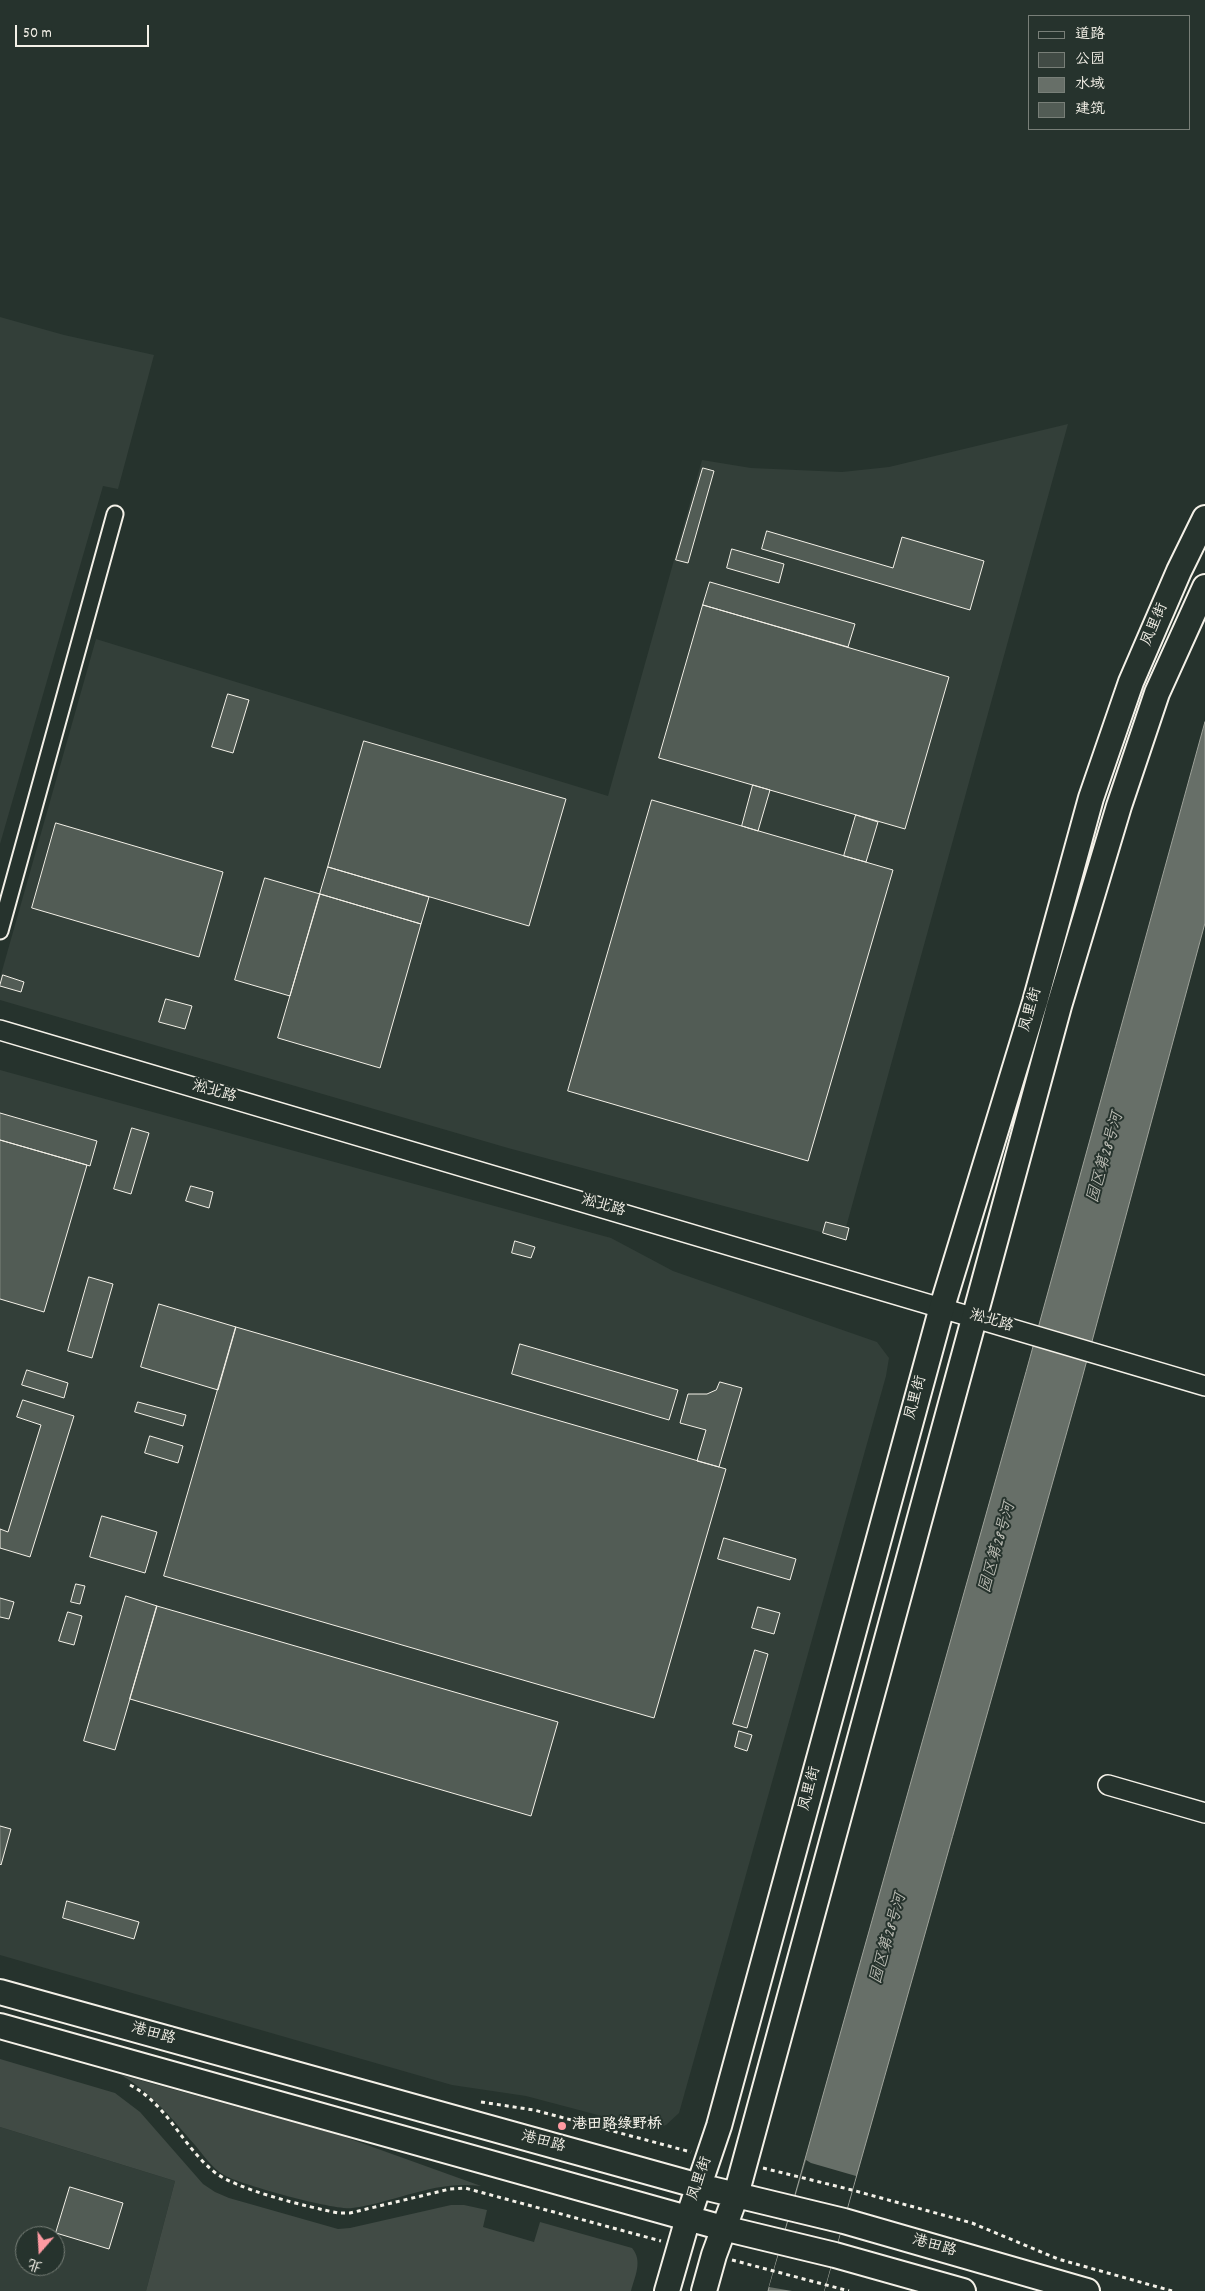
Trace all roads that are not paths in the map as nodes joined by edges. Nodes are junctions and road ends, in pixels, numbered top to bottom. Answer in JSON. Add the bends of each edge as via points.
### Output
{"nodes":[{"id":1,"x":115,"y":514,"type":"dead end"},
{"id":2,"x":1205,"y":518,"type":"edge"},
{"id":3,"x":1205,"y":587,"type":"edge"},
{"id":4,"x":0,"y":931,"type":"edge"},
{"id":5,"x":0,"y":1030,"type":"edge"},
{"id":6,"x":942,"y":1307,"type":"junction"},
{"id":7,"x":974,"y":1317,"type":"junction"},
{"id":8,"x":1205,"y":1386,"type":"edge"},
{"id":9,"x":1108,"y":1785,"type":"dead end"},
{"id":10,"x":1205,"y":1813,"type":"edge"},
{"id":11,"x":0,"y":1992,"type":"edge"},
{"id":12,"x":0,"y":2026,"type":"edge"},
{"id":13,"x":699,"y":2186,"type":"junction"},
{"id":14,"x":736,"y":2195,"type":"junction"},
{"id":15,"x":688,"y":2218,"type":"junction"},
{"id":16,"x":723,"y":2228,"type":"junction"},
{"id":17,"x":667,"y":2291,"type":"edge"},
{"id":18,"x":704,"y":2291,"type":"edge"},
{"id":19,"x":963,"y":2291,"type":"edge"},
{"id":20,"x":1087,"y":2291,"type":"edge"}],
"edges":[{"from":1,"to":4,"type":"street"},
{"from":2,"to":6,"type":"main road","name":"凤里街","via":[[1132,682],[1091,798],[1035,1002]]},
{"from":3,"to":7,"type":"main road","name":"凤里街","via":[[1158,693],[1119,806]]},
{"from":5,"to":6,"type":"street","name":"淞北路"},
{"from":6,"to":7,"type":"street","name":"淞北路"},
{"from":6,"to":13,"type":"main road","name":"凤里街","via":[[719,2126]]},
{"from":7,"to":8,"type":"street","name":"淞北路"},
{"from":7,"to":14,"type":"main road","name":"凤里街"},
{"from":9,"to":10,"type":"street"},
{"from":11,"to":13,"type":"main road","name":"港田路"},
{"from":12,"to":15,"type":"main road"},
{"from":13,"to":14,"type":"main road","name":"港田路"},
{"from":13,"to":15,"type":"main road","name":"凤里街"},
{"from":14,"to":16,"type":"main road","name":"凤里街"},
{"from":14,"to":20,"type":"main road","name":"港田路","via":[[844,2221]]},
{"from":15,"to":16,"type":"main road"},
{"from":15,"to":17,"type":"main road","name":"凤里街"},
{"from":16,"to":18,"type":"main road","name":"凤里街"},
{"from":16,"to":19,"type":"main road"}]}
